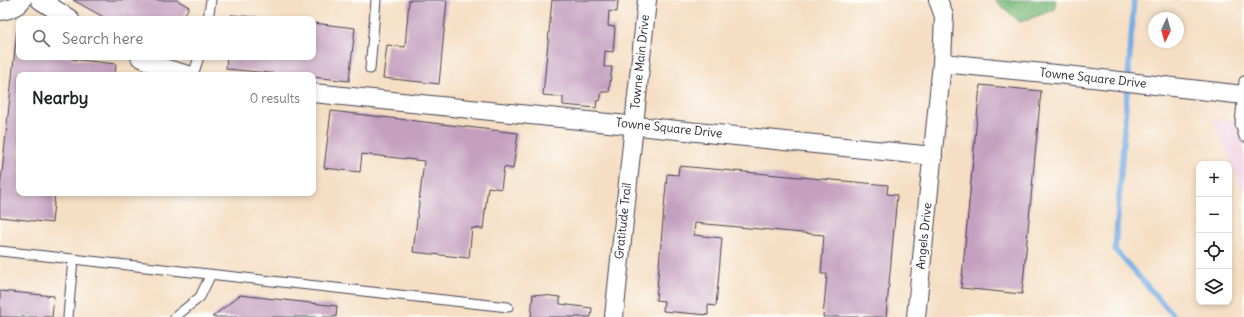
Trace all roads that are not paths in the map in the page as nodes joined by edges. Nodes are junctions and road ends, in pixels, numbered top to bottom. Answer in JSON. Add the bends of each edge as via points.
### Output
{"nodes":[{"id":1,"x":22,"y":0,"type":"edge"},
{"id":2,"x":40,"y":0,"type":"edge"},
{"id":3,"x":211,"y":0,"type":"edge"},
{"id":4,"x":376,"y":0,"type":"edge"},
{"id":5,"x":647,"y":0,"type":"edge"},
{"id":6,"x":938,"y":0,"type":"edge"},
{"id":7,"x":0,"y":10,"type":"edge"},
{"id":8,"x":65,"y":16,"type":"edge"},
{"id":9,"x":208,"y":16,"type":"edge"},
{"id":10,"x":145,"y":60,"type":"edge"},
{"id":11,"x":198,"y":60,"type":"edge"},
{"id":12,"x":942,"y":63,"type":"junction"},
{"id":13,"x":370,"y":69,"type":"dead end"},
{"id":14,"x":162,"y":71,"type":"edge"},
{"id":15,"x":194,"y":72,"type":"edge"},
{"id":16,"x":1244,"y":90,"type":"edge"},
{"id":17,"x":316,"y":93,"type":"edge"},
{"id":18,"x":633,"y":124,"type":"junction"},
{"id":19,"x":1244,"y":137,"type":"edge"},
{"id":20,"x":933,"y":156,"type":"junction"},
{"id":21,"x":0,"y":251,"type":"edge"},
{"id":22,"x":73,"y":260,"type":"junction"},
{"id":23,"x":211,"y":274,"type":"junction"},
{"id":24,"x":508,"y":307,"type":"dead end"},
{"id":25,"x":68,"y":317,"type":"edge"},
{"id":26,"x":175,"y":317,"type":"edge"},
{"id":27,"x":614,"y":317,"type":"edge"},
{"id":28,"x":916,"y":317,"type":"edge"}],
"edges":[{"from":1,"to":7,"type":"street","via":[[6,10]]},
{"from":2,"to":8,"type":"street"},
{"from":3,"to":9,"type":"lane"},
{"from":4,"to":13,"type":"lane"},
{"from":5,"to":18,"type":"street","name":"Towne Main Drive"},
{"from":6,"to":12,"type":"street","via":[[944,16]]},
{"from":10,"to":14,"type":"street"},
{"from":11,"to":15,"type":"lane"},
{"from":12,"to":16,"type":"street","name":"Towne Square Drive","via":[[1200,90]]},
{"from":12,"to":20,"type":"street"},
{"from":16,"to":19,"type":"lane","via":[[1240,124]]},
{"from":17,"to":18,"type":"street","name":"Towne Square Drive"},
{"from":18,"to":20,"type":"street","name":"Towne Square Drive"},
{"from":18,"to":27,"type":"street","name":"Gratitude Trail"},
{"from":20,"to":28,"type":"street","name":"Angels Drive"},
{"from":21,"to":22,"type":"lane"},
{"from":22,"to":23,"type":"lane"},
{"from":22,"to":25,"type":"lane"},
{"from":23,"to":24,"type":"lane"},
{"from":23,"to":26,"type":"lane","via":[[200,297]]}]}
